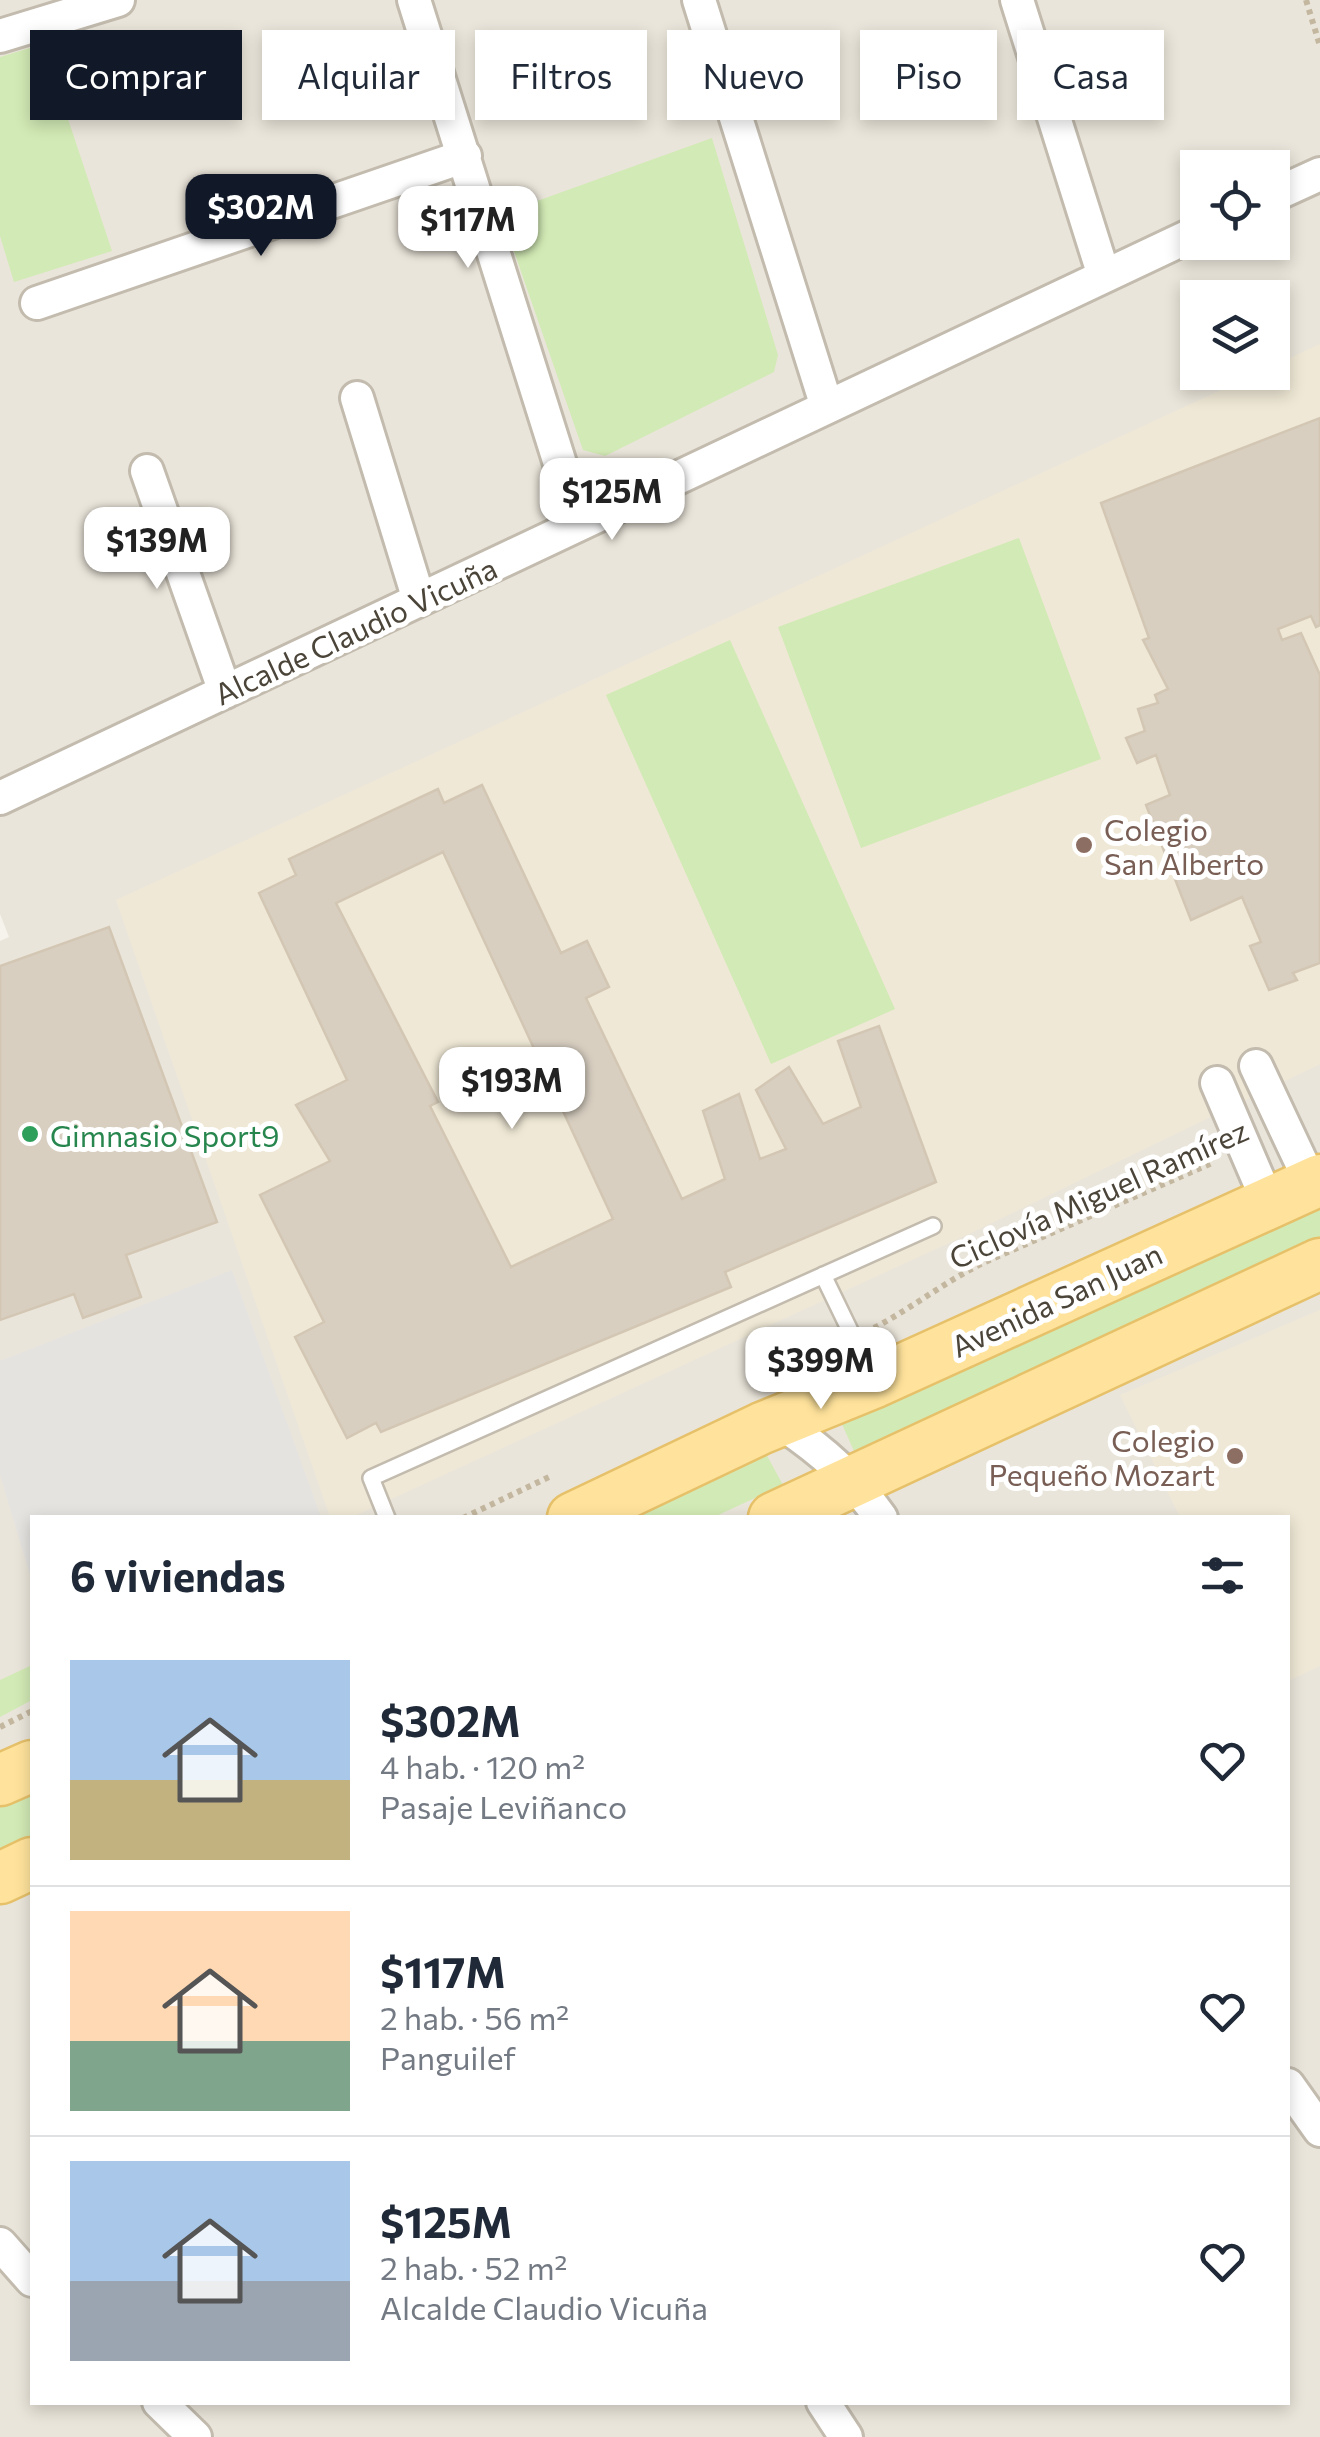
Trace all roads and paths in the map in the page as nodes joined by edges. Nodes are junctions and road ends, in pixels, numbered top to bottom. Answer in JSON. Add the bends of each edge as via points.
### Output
{"nodes":[{"id":1,"x":118,"y":0,"type":"edge"},
{"id":2,"x":414,"y":0,"type":"edge"},
{"id":3,"x":699,"y":0,"type":"edge"},
{"id":4,"x":1016,"y":0,"type":"edge"},
{"id":5,"x":1306,"y":0,"type":"edge"},
{"id":6,"x":0,"y":36,"type":"edge"},
{"id":7,"x":1320,"y":46,"type":"edge"},
{"id":8,"x":465,"y":156,"type":"junction"},
{"id":9,"x":1320,"y":174,"type":"edge"},
{"id":10,"x":1290,"y":188,"type":"edge"},
{"id":11,"x":1180,"y":240,"type":"edge"},
{"id":12,"x":1104,"y":276,"type":"junction"},
{"id":13,"x":36,"y":303,"type":"dead end"},
{"id":14,"x":357,"y":398,"type":"dead end"},
{"id":15,"x":828,"y":407,"type":"junction"},
{"id":16,"x":148,"y":471,"type":"dead end"},
{"id":17,"x":579,"y":524,"type":"junction"},
{"id":18,"x":419,"y":600,"type":"junction"},
{"id":19,"x":225,"y":692,"type":"junction"},
{"id":20,"x":0,"y":798,"type":"edge"},
{"id":21,"x":1256,"y":1066,"type":"dead end"},
{"id":22,"x":1217,"y":1082,"type":"dead end"},
{"id":23,"x":1246,"y":1150,"type":"junction"},
{"id":24,"x":1300,"y":1188,"type":"edge"},
{"id":25,"x":934,"y":1226,"type":"dead end"},
{"id":26,"x":1320,"y":1264,"type":"edge"},
{"id":27,"x":822,"y":1276,"type":"junction"},
{"id":28,"x":865,"y":1360,"type":"junction"},
{"id":29,"x":762,"y":1428,"type":"junction"},
{"id":30,"x":562,"y":1497,"type":"edge"},
{"id":31,"x":868,"y":1499,"type":"edge"},
{"id":32,"x":386,"y":1515,"type":"edge"},
{"id":33,"x":477,"y":1515,"type":"edge"},
{"id":34,"x":789,"y":1515,"type":"edge"},
{"id":35,"x":30,"y":1713,"type":"edge"},
{"id":36,"x":0,"y":1727,"type":"edge"},
{"id":37,"x":30,"y":1767,"type":"edge"},
{"id":38,"x":0,"y":1780,"type":"edge"},
{"id":39,"x":30,"y":1864,"type":"edge"},
{"id":40,"x":0,"y":1878,"type":"edge"},
{"id":41,"x":1290,"y":2088,"type":"edge"},
{"id":42,"x":1320,"y":2130,"type":"edge"},
{"id":43,"x":0,"y":2244,"type":"edge"},
{"id":44,"x":30,"y":2278,"type":"edge"},
{"id":45,"x":162,"y":2405,"type":"edge"},
{"id":46,"x":824,"y":2405,"type":"edge"},
{"id":47,"x":195,"y":2437,"type":"edge"},
{"id":48,"x":846,"y":2437,"type":"edge"}],
"edges":[{"from":1,"to":6,"type":"street"},
{"from":2,"to":8,"type":"street"},
{"from":3,"to":15,"type":"street"},
{"from":4,"to":12,"type":"street"},
{"from":5,"to":7,"type":"path"},
{"from":8,"to":13,"type":"street"},
{"from":8,"to":17,"type":"street"},
{"from":9,"to":10,"type":"street"},
{"from":11,"to":12,"type":"street","name":"Alcalde Claudio Vicuña"},
{"from":12,"to":15,"type":"street","name":"Alcalde Claudio Vicuña"},
{"from":14,"to":18,"type":"street"},
{"from":15,"to":17,"type":"street","name":"Alcalde Claudio Vicuña"},
{"from":16,"to":19,"type":"street"},
{"from":17,"to":18,"type":"street","name":"Alcalde Claudio Vicuña"},
{"from":18,"to":19,"type":"street","name":"Alcalde Claudio Vicuña"},
{"from":19,"to":20,"type":"street","name":"Alcalde Claudio Vicuña"},
{"from":21,"to":24,"type":"street"},
{"from":22,"to":23,"type":"street"},
{"from":23,"to":24,"type":"street"},
{"from":23,"to":28,"type":"path","name":"Ciclovía Miguel Ramírez","via":[[958,1276]]},
{"from":24,"to":28,"type":"main road","name":"Avenida San Juan"},
{"from":25,"to":27,"type":"lane"},
{"from":26,"to":31,"type":"main road"},
{"from":27,"to":28,"type":"lane"},
{"from":27,"to":32,"type":"lane","via":[[372,1478]]},
{"from":28,"to":29,"type":"main road","name":"Avenida San Juan"},
{"from":29,"to":30,"type":"main road","name":"Avenida San Juan"},
{"from":29,"to":31,"type":"street","via":[[784,1424]]},
{"from":30,"to":33,"type":"path"},
{"from":31,"to":34,"type":"main road"},
{"from":35,"to":36,"type":"path"},
{"from":37,"to":38,"type":"main road"},
{"from":39,"to":40,"type":"main road"},
{"from":41,"to":42,"type":"street"},
{"from":43,"to":44,"type":"street"},
{"from":45,"to":47,"type":"street"},
{"from":46,"to":48,"type":"street"}]}
